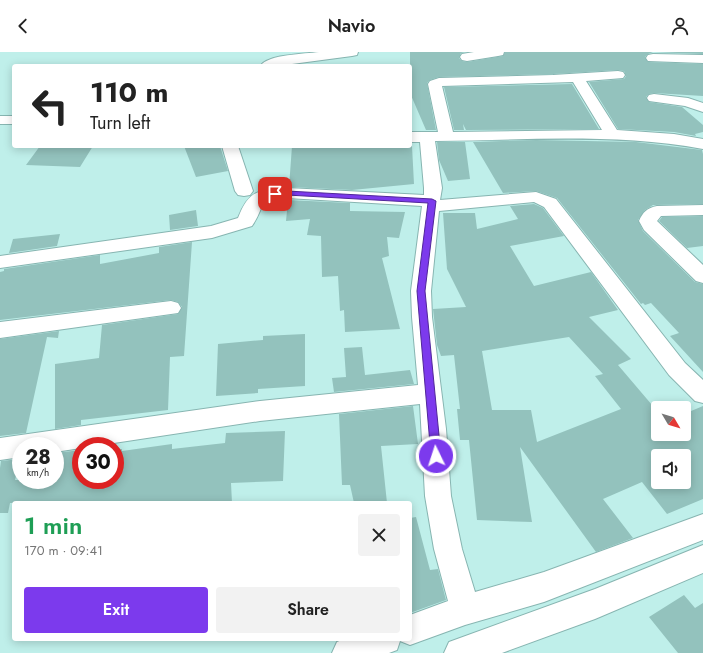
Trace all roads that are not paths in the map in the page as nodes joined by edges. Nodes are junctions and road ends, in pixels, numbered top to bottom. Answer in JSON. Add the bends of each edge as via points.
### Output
{"nodes":[{"id":1,"x":498,"y":52,"type":"edge"},
{"id":2,"x":357,"y":54,"type":"edge"},
{"id":3,"x":464,"y":54,"type":"edge"},
{"id":4,"x":653,"y":58,"type":"dead end"},
{"id":5,"x":703,"y":59,"type":"edge"},
{"id":6,"x":271,"y":64,"type":"edge"},
{"id":7,"x":618,"y":75,"type":"dead end"},
{"id":8,"x":577,"y":78,"type":"junction"},
{"id":9,"x":469,"y":80,"type":"junction"},
{"id":10,"x":654,"y":98,"type":"dead end"},
{"id":11,"x":703,"y":108,"type":"edge"},
{"id":12,"x":0,"y":120,"type":"edge"},
{"id":13,"x":12,"y":120,"type":"edge"},
{"id":14,"x":612,"y":134,"type":"junction"},
{"id":15,"x":428,"y":137,"type":"edge"},
{"id":16,"x":703,"y":144,"type":"edge"},
{"id":17,"x":231,"y":148,"type":"edge"},
{"id":18,"x":244,"y":191,"type":"dead end"},
{"id":19,"x":432,"y":204,"type":"junction"},
{"id":20,"x":703,"y":210,"type":"edge"},
{"id":21,"x":0,"y":262,"type":"edge"},
{"id":22,"x":703,"y":276,"type":"edge"},
{"id":23,"x":171,"y":308,"type":"dead end"},
{"id":24,"x":0,"y":330,"type":"edge"},
{"id":25,"x":430,"y":393,"type":"junction"},
{"id":26,"x":703,"y":394,"type":"edge"},
{"id":27,"x":64,"y":440,"type":"edge"},
{"id":28,"x":12,"y":447,"type":"edge"},
{"id":29,"x":0,"y":449,"type":"edge"},
{"id":30,"x":703,"y":526,"type":"edge"},
{"id":31,"x":703,"y":559,"type":"edge"},
{"id":32,"x":544,"y":587,"type":"junction"},
{"id":33,"x":466,"y":610,"type":"junction"},
{"id":34,"x":562,"y":616,"type":"junction"},
{"id":35,"x":412,"y":629,"type":"edge"},
{"id":36,"x":381,"y":641,"type":"edge"},
{"id":37,"x":348,"y":653,"type":"edge"},
{"id":38,"x":460,"y":653,"type":"edge"}],
"edges":[{"from":1,"to":3,"type":"street"},
{"from":2,"to":6,"type":"street","via":[[277,61]]},
{"from":3,"to":9,"type":"street"},
{"from":4,"to":5,"type":"street"},
{"from":7,"to":8,"type":"street"},
{"from":8,"to":9,"type":"street"},
{"from":8,"to":14,"type":"street"},
{"from":9,"to":15,"type":"street","via":[[442,81],[435,84]]},
{"from":10,"to":11,"type":"street","via":[[688,102]]},
{"from":12,"to":13,"type":"street"},
{"from":14,"to":15,"type":"street"},
{"from":14,"to":16,"type":"street"},
{"from":15,"to":19,"type":"street"},
{"from":17,"to":18,"type":"street"},
{"from":19,"to":21,"type":"street","via":[[287,193],[263,194],[253,202],[246,222],[212,232]]},
{"from":19,"to":25,"type":"street","via":[[421,291]]},
{"from":19,"to":26,"type":"street","via":[[536,198],[550,203],[676,369]]},
{"from":20,"to":22,"type":"street","via":[[657,211],[648,221],[650,226]]},
{"from":23,"to":24,"type":"street"},
{"from":25,"to":27,"type":"street","via":[[260,411]]},
{"from":25,"to":33,"type":"street","via":[[438,496],[448,549]]},
{"from":28,"to":29,"type":"street"},
{"from":30,"to":32,"type":"street"},
{"from":31,"to":34,"type":"street"},
{"from":32,"to":33,"type":"street"},
{"from":32,"to":34,"type":"street"},
{"from":33,"to":35,"type":"street"},
{"from":34,"to":38,"type":"street"},
{"from":36,"to":37,"type":"street"}]}
